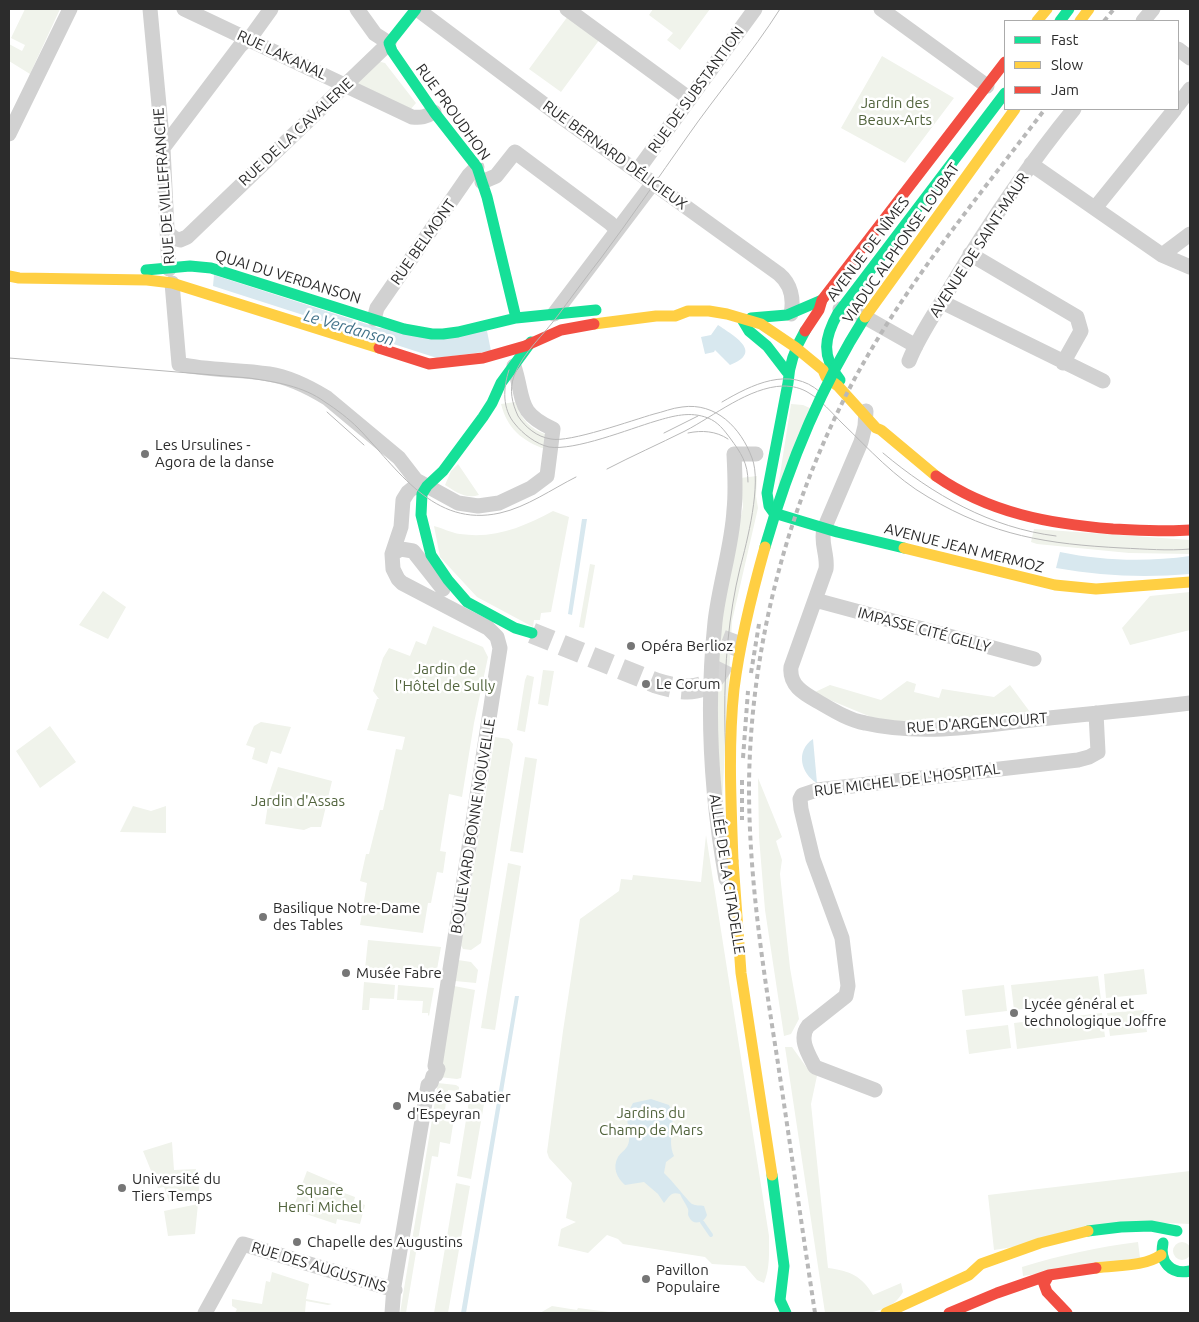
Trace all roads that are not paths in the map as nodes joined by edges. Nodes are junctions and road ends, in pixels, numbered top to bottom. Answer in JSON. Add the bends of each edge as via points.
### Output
{"nodes":[{"id":1,"x":70,"y":9,"type":"edge"},
{"id":2,"x":150,"y":9,"type":"edge"},
{"id":3,"x":184,"y":9,"type":"edge"},
{"id":4,"x":271,"y":9,"type":"edge"},
{"id":5,"x":357,"y":9,"type":"edge"},
{"id":6,"x":417,"y":9,"type":"edge"},
{"id":7,"x":567,"y":9,"type":"edge"},
{"id":8,"x":755,"y":9,"type":"edge"},
{"id":9,"x":881,"y":9,"type":"edge"},
{"id":10,"x":1046,"y":9,"type":"edge"},
{"id":11,"x":1069,"y":9,"type":"edge"},
{"id":12,"x":1089,"y":9,"type":"edge"},
{"id":13,"x":1153,"y":9,"type":"edge"},
{"id":14,"x":1038,"y":20,"type":"edge"},
{"id":15,"x":1061,"y":20,"type":"edge"},
{"id":16,"x":1081,"y":20,"type":"edge"},
{"id":17,"x":1144,"y":20,"type":"edge"},
{"id":18,"x":247,"y":39,"type":"junction"},
{"id":19,"x":389,"y":43,"type":"junction"},
{"id":20,"x":1179,"y":50,"type":"edge"},
{"id":21,"x":1190,"y":58,"type":"edge"},
{"id":22,"x":1004,"y":63,"type":"edge"},
{"id":23,"x":344,"y":85,"type":"junction"},
{"id":24,"x":987,"y":86,"type":"junction"},
{"id":25,"x":1190,"y":89,"type":"edge"},
{"id":26,"x":1004,"y":94,"type":"edge"},
{"id":27,"x":690,"y":99,"type":"junction"},
{"id":28,"x":1179,"y":104,"type":"edge"},
{"id":29,"x":1014,"y":110,"type":"edge"},
{"id":30,"x":1073,"y":110,"type":"edge"},
{"id":31,"x":1174,"y":110,"type":"edge"},
{"id":32,"x":434,"y":112,"type":"junction"},
{"id":33,"x":9,"y":134,"type":"edge"},
{"id":34,"x":163,"y":148,"type":"junction"},
{"id":35,"x":1031,"y":164,"type":"junction"},
{"id":36,"x":637,"y":171,"type":"junction"},
{"id":37,"x":479,"y":175,"type":"junction"},
{"id":38,"x":653,"y":183,"type":"junction"},
{"id":39,"x":1095,"y":208,"type":"junction"},
{"id":40,"x":616,"y":232,"type":"junction"},
{"id":41,"x":168,"y":233,"type":"junction"},
{"id":42,"x":1190,"y":234,"type":"edge"},
{"id":43,"x":970,"y":254,"type":"junction"},
{"id":44,"x":1162,"y":255,"type":"junction"},
{"id":45,"x":9,"y":266,"type":"edge"},
{"id":46,"x":1190,"y":267,"type":"edge"},
{"id":47,"x":9,"y":276,"type":"edge"},
{"id":48,"x":170,"y":276,"type":"junction"},
{"id":49,"x":822,"y":300,"type":"junction"},
{"id":50,"x":942,"y":302,"type":"junction"},
{"id":51,"x":644,"y":306,"type":"dead end"},
{"id":52,"x":605,"y":309,"type":"dead end"},
{"id":53,"x":840,"y":309,"type":"junction"},
{"id":54,"x":688,"y":311,"type":"junction"},
{"id":55,"x":554,"y":314,"type":"junction"},
{"id":56,"x":791,"y":314,"type":"junction"},
{"id":57,"x":516,"y":318,"type":"junction"},
{"id":58,"x":374,"y":319,"type":"junction"},
{"id":59,"x":742,"y":319,"type":"junction"},
{"id":60,"x":530,"y":343,"type":"junction"},
{"id":61,"x":916,"y":346,"type":"junction"},
{"id":62,"x":795,"y":347,"type":"junction"},
{"id":63,"x":484,"y":358,"type":"junction"},
{"id":64,"x":909,"y":361,"type":"dead end"},
{"id":65,"x":1063,"y":363,"type":"junction"},
{"id":66,"x":514,"y":366,"type":"junction"},
{"id":67,"x":497,"y":375,"type":"junction"},
{"id":68,"x":788,"y":377,"type":"junction"},
{"id":69,"x":826,"y":377,"type":"junction"},
{"id":70,"x":1103,"y":381,"type":"dead end"},
{"id":71,"x":866,"y":413,"type":"junction"},
{"id":72,"x":777,"y":438,"type":"junction"},
{"id":73,"x":756,"y":454,"type":"junction"},
{"id":74,"x":770,"y":475,"type":"junction"},
{"id":75,"x":427,"y":486,"type":"junction"},
{"id":76,"x":774,"y":514,"type":"junction"},
{"id":77,"x":824,"y":529,"type":"junction"},
{"id":78,"x":1190,"y":530,"type":"edge"},
{"id":79,"x":392,"y":554,"type":"junction"},
{"id":80,"x":1190,"y":582,"type":"edge"},
{"id":81,"x":815,"y":600,"type":"junction"},
{"id":82,"x":467,"y":602,"type":"junction"},
{"id":83,"x":737,"y":630,"type":"tunnel mouth"},
{"id":84,"x":532,"y":633,"type":"tunnel mouth"},
{"id":85,"x":1034,"y":659,"type":"dead end"},
{"id":86,"x":1190,"y":703,"type":"edge"},
{"id":87,"x":1096,"y":713,"type":"junction"},
{"id":88,"x":737,"y":926,"type":"junction"},
{"id":89,"x":875,"y":1090,"type":"dead end"},
{"id":90,"x":1177,"y":1231,"type":"junction"},
{"id":91,"x":1190,"y":1232,"type":"edge"},
{"id":92,"x":1162,"y":1250,"type":"junction"},
{"id":93,"x":1051,"y":1252,"type":"dead end"},
{"id":94,"x":1033,"y":1258,"type":"dead end"},
{"id":95,"x":1190,"y":1271,"type":"edge"},
{"id":96,"x":984,"y":1274,"type":"junction"},
{"id":97,"x":1055,"y":1274,"type":"junction"},
{"id":98,"x":940,"y":1288,"type":"junction"},
{"id":99,"x":395,"y":1290,"type":"junction"},
{"id":100,"x":205,"y":1312,"type":"edge"},
{"id":101,"x":392,"y":1313,"type":"edge"},
{"id":102,"x":786,"y":1313,"type":"edge"},
{"id":103,"x":886,"y":1313,"type":"edge"},
{"id":104,"x":914,"y":1313,"type":"edge"},
{"id":105,"x":949,"y":1313,"type":"edge"},
{"id":106,"x":1067,"y":1313,"type":"edge"}],
"edges":[{"from":1,"to":33,"type":"street"},
{"from":2,"to":34,"type":"street","name":"RUE DE VILLEFRANCHE"},
{"from":3,"to":18,"type":"street","name":"RUE LAKANAL"},
{"from":4,"to":18,"type":"street"},
{"from":5,"to":19,"type":"street","via":[[375,34]]},
{"from":6,"to":19,"type":"main road","name":"RUE DE LA CAVALERIE"},
{"from":6,"to":36,"type":"street","name":"RUE BERNARD DÉLICIEUX"},
{"from":7,"to":27,"type":"street"},
{"from":8,"to":27,"type":"street","name":"RUE DE SUBSTANTION"},
{"from":9,"to":24,"type":"street"},
{"from":10,"to":14,"type":"main road"},
{"from":11,"to":15,"type":"main road"},
{"from":12,"to":16,"type":"main road"},
{"from":13,"to":17,"type":"street"},
{"from":18,"to":23,"type":"street","name":"RUE LAKANAL"},
{"from":18,"to":34,"type":"street"},
{"from":19,"to":23,"type":"street","name":"RUE DE LA CAVALERIE"},
{"from":19,"to":32,"type":"main road","name":"RUE PROUDHON"},
{"from":20,"to":21,"type":"street"},
{"from":22,"to":24,"type":"main road","name":"AVENUE DE NÎMES"},
{"from":23,"to":32,"type":"street","name":"RUE LAKANAL","via":[[412,117],[428,116]]},
{"from":23,"to":41,"type":"street","name":"RUE DE LA CAVALERIE","via":[[187,237],[180,240]]},
{"from":24,"to":49,"type":"main road","name":"AVENUE DE NÎMES"},
{"from":25,"to":28,"type":"street"},
{"from":26,"to":53,"type":"main road","name":"AVENUE DE NÎMES"},
{"from":27,"to":36,"type":"street","name":"RUE DE SUBSTANTION"},
{"from":29,"to":88,"type":"main road","name":"VIADUC ALPHONSE LOUBAT","bridge":true,"via":[[918,240],[858,328],[816,408],[769,529],[734,691],[731,763]]},
{"from":30,"to":35,"type":"street"},
{"from":31,"to":39,"type":"street"},
{"from":32,"to":37,"type":"main road","name":"RUE PROUDHON"},
{"from":34,"to":41,"type":"street","name":"RUE DE VILLEFRANCHE"},
{"from":35,"to":39,"type":"street","name":"AVENUE DE SAINT-MAUR"},
{"from":35,"to":43,"type":"street","name":"AVENUE DE SAINT-MAUR"},
{"from":36,"to":38,"type":"street","name":"RUE BERNARD DÉLICIEUX"},
{"from":37,"to":40,"type":"street","name":"RUE BELMONT","via":[[496,176],[515,152],[610,223]]},
{"from":37,"to":57,"type":"main road","name":"RUE PROUDHON"},
{"from":37,"to":58,"type":"street","name":"RUE BELMONT","via":[[469,175],[377,308]]},
{"from":38,"to":40,"type":"street"},
{"from":38,"to":56,"type":"street","name":"RUE BERNARD DÉLICIEUX","via":[[786,279],[790,287]]},
{"from":39,"to":44,"type":"street","name":"AVENUE DE SAINT-MAUR"},
{"from":40,"to":55,"type":"street"},
{"from":41,"to":48,"type":"street","name":"RUE DE VILLEFRANCHE"},
{"from":42,"to":44,"type":"street"},
{"from":43,"to":50,"type":"street","name":"AVENUE DE SAINT-MAUR"},
{"from":43,"to":65,"type":"street","via":[[1078,317],[1081,331]]},
{"from":44,"to":46,"type":"street","name":"AVENUE DE SAINT-MAUR"},
{"from":45,"to":48,"type":"main road","name":"QUAI DU VERDANSON","via":[[133,271]]},
{"from":47,"to":48,"type":"main road","name":"QUAI DU VERDANSON","via":[[147,280]]},
{"from":48,"to":58,"type":"main road","name":"QUAI DU VERDANSON","via":[[190,266],[211,268]]},
{"from":48,"to":63,"type":"main road","name":"QUAI DU VERDANSON","via":[[428,364]]},
{"from":48,"to":75,"type":"street","name":"RUE DE VILLEFRANCHE","via":[[179,364],[271,374],[314,390],[395,455],[411,475]]},
{"from":49,"to":56,"type":"main road","name":"QUAI DU VERDANSON"},
{"from":49,"to":62,"type":"main road","name":"AVENUE DE NÎMES","via":[[820,310]]},
{"from":50,"to":61,"type":"street","name":"AVENUE DE SAINT-MAUR"},
{"from":50,"to":65,"type":"street"},
{"from":51,"to":54,"type":"main road","name":"QUAI DU VERDANSON","via":[[680,306]]},
{"from":52,"to":55,"type":"main road","name":"QUAI DU VERDANSON"},
{"from":53,"to":61,"type":"street","via":[[863,316]]},
{"from":53,"to":71,"type":"main road","name":"AVENUE DE NÎMES","via":[[829,332],[826,351],[829,363]]},
{"from":54,"to":59,"type":"main road","name":"QUAI DU VERDANSON","via":[[709,311]]},
{"from":54,"to":60,"type":"main road","name":"QUAI DU VERDANSON","via":[[675,316],[583,325]]},
{"from":55,"to":57,"type":"main road","name":"QUAI DU VERDANSON"},
{"from":55,"to":60,"type":"main road","name":"QUAI DU VERDANSON"},
{"from":56,"to":59,"type":"main road","name":"QUAI DU VERDANSON"},
{"from":57,"to":58,"type":"main road","name":"QUAI DU VERDANSON","via":[[443,334],[404,329]]},
{"from":59,"to":62,"type":"main road","name":"QUAI DU VERDANSON","via":[[761,324]]},
{"from":59,"to":68,"type":"main road","via":[[767,346]]},
{"from":60,"to":63,"type":"main road","name":"QUAI DU VERDANSON"},
{"from":60,"to":66,"type":"main road"},
{"from":61,"to":64,"type":"street","name":"AVENUE DE SAINT-MAUR"},
{"from":62,"to":68,"type":"main road","name":"AVENUE DE NÎMES"},
{"from":62,"to":69,"type":"main road","name":"QUAI DU VERDANSON","via":[[823,370]]},
{"from":63,"to":67,"type":"main road"},
{"from":65,"to":70,"type":"street"},
{"from":66,"to":67,"type":"main road"},
{"from":66,"to":75,"type":"street","via":[[527,411],[553,429],[547,476],[514,496],[492,504],[467,505]]},
{"from":67,"to":75,"type":"main road","via":[[492,402],[484,417],[443,471]]},
{"from":68,"to":69,"type":"main road"},
{"from":68,"to":72,"type":"main road"},
{"from":69,"to":71,"type":"main road","name":"QUAI DU VERDANSON"},
{"from":71,"to":77,"type":"street","name":"RUE D'ARGENCOURT","via":[[861,442]]},
{"from":71,"to":78,"type":"main road","name":"AVENUE DE NÎMES","via":[[879,424],[880,430],[919,464],[951,486],[1002,510],[1065,524],[1153,531]]},
{"from":72,"to":73,"type":"street","via":[[769,448]]},
{"from":72,"to":74,"type":"main road"},
{"from":73,"to":74,"type":"street","via":[[767,461]]},
{"from":73,"to":88,"type":"street","name":"ALLÉE DE LA CITADELLE","via":[[734,454],[734,512],[715,622],[712,662],[714,793],[721,853]]},
{"from":74,"to":76,"type":"main road","via":[[767,500]]},
{"from":75,"to":79,"type":"street","via":[[413,488],[405,496],[401,527]]},
{"from":75,"to":82,"type":"main road","via":[[420,502],[428,546],[440,569]]},
{"from":76,"to":77,"type":"main road","name":"AVENUE JEAN MERMOZ"},
{"from":76,"to":83,"type":"main road","via":[[762,528]]},
{"from":77,"to":80,"type":"main road","name":"AVENUE JEAN MERMOZ","via":[[1062,586],[1096,589]]},
{"from":77,"to":81,"type":"street","name":"RUE D'ARGENCOURT","via":[[826,564]]},
{"from":79,"to":82,"type":"street","via":[[401,549],[413,551],[448,594]]},
{"from":79,"to":99,"type":"street","name":"BOULEVARD BONNE NOUVELLE","via":[[393,569],[402,583],[488,628],[498,637],[500,648],[434,1086],[400,1287]]},
{"from":81,"to":85,"type":"street","name":"IMPASSE CITÉ GELLY"},
{"from":81,"to":87,"type":"street","name":"RUE D'ARGENCOURT","via":[[791,667],[791,678],[804,694],[862,723],[902,728],[944,728]]},
{"from":82,"to":84,"type":"main road","via":[[515,628]]},
{"from":86,"to":87,"type":"street","name":"RUE D'ARGENCOURT"},
{"from":87,"to":89,"type":"street","name":"RUE MICHEL DE L'HOSPITAL","via":[[1098,752],[1089,757],[817,790],[802,795],[801,809],[812,859],[842,938],[848,986],[846,996],[805,1030],[806,1049],[815,1067]]},
{"from":88,"to":102,"type":"main road","name":"ALLÉE DE LA CITADELLE","via":[[744,993],[782,1242],[784,1266],[780,1300]]},
{"from":90,"to":91,"type":"main road"},
{"from":90,"to":92,"type":"main road","via":[[1170,1234]]},
{"from":90,"to":96,"type":"main road","via":[[1151,1226],[1083,1232],[1040,1242],[981,1264]]},
{"from":92,"to":93,"type":"main road","via":[[1147,1232]]},
{"from":92,"to":95,"type":"main road","via":[[1166,1266],[1178,1273]]},
{"from":92,"to":97,"type":"main road","via":[[1154,1260]]},
{"from":94,"to":96,"type":"main road"},
{"from":96,"to":98,"type":"main road"},
{"from":97,"to":105,"type":"main road"},
{"from":97,"to":106,"type":"main road","via":[[1044,1284],[1047,1292]]},
{"from":98,"to":103,"type":"main road"},
{"from":98,"to":104,"type":"street"},
{"from":99,"to":100,"type":"street","name":"RUE DES AUGUSTINS","via":[[243,1244]]},
{"from":99,"to":101,"type":"street"}]}
